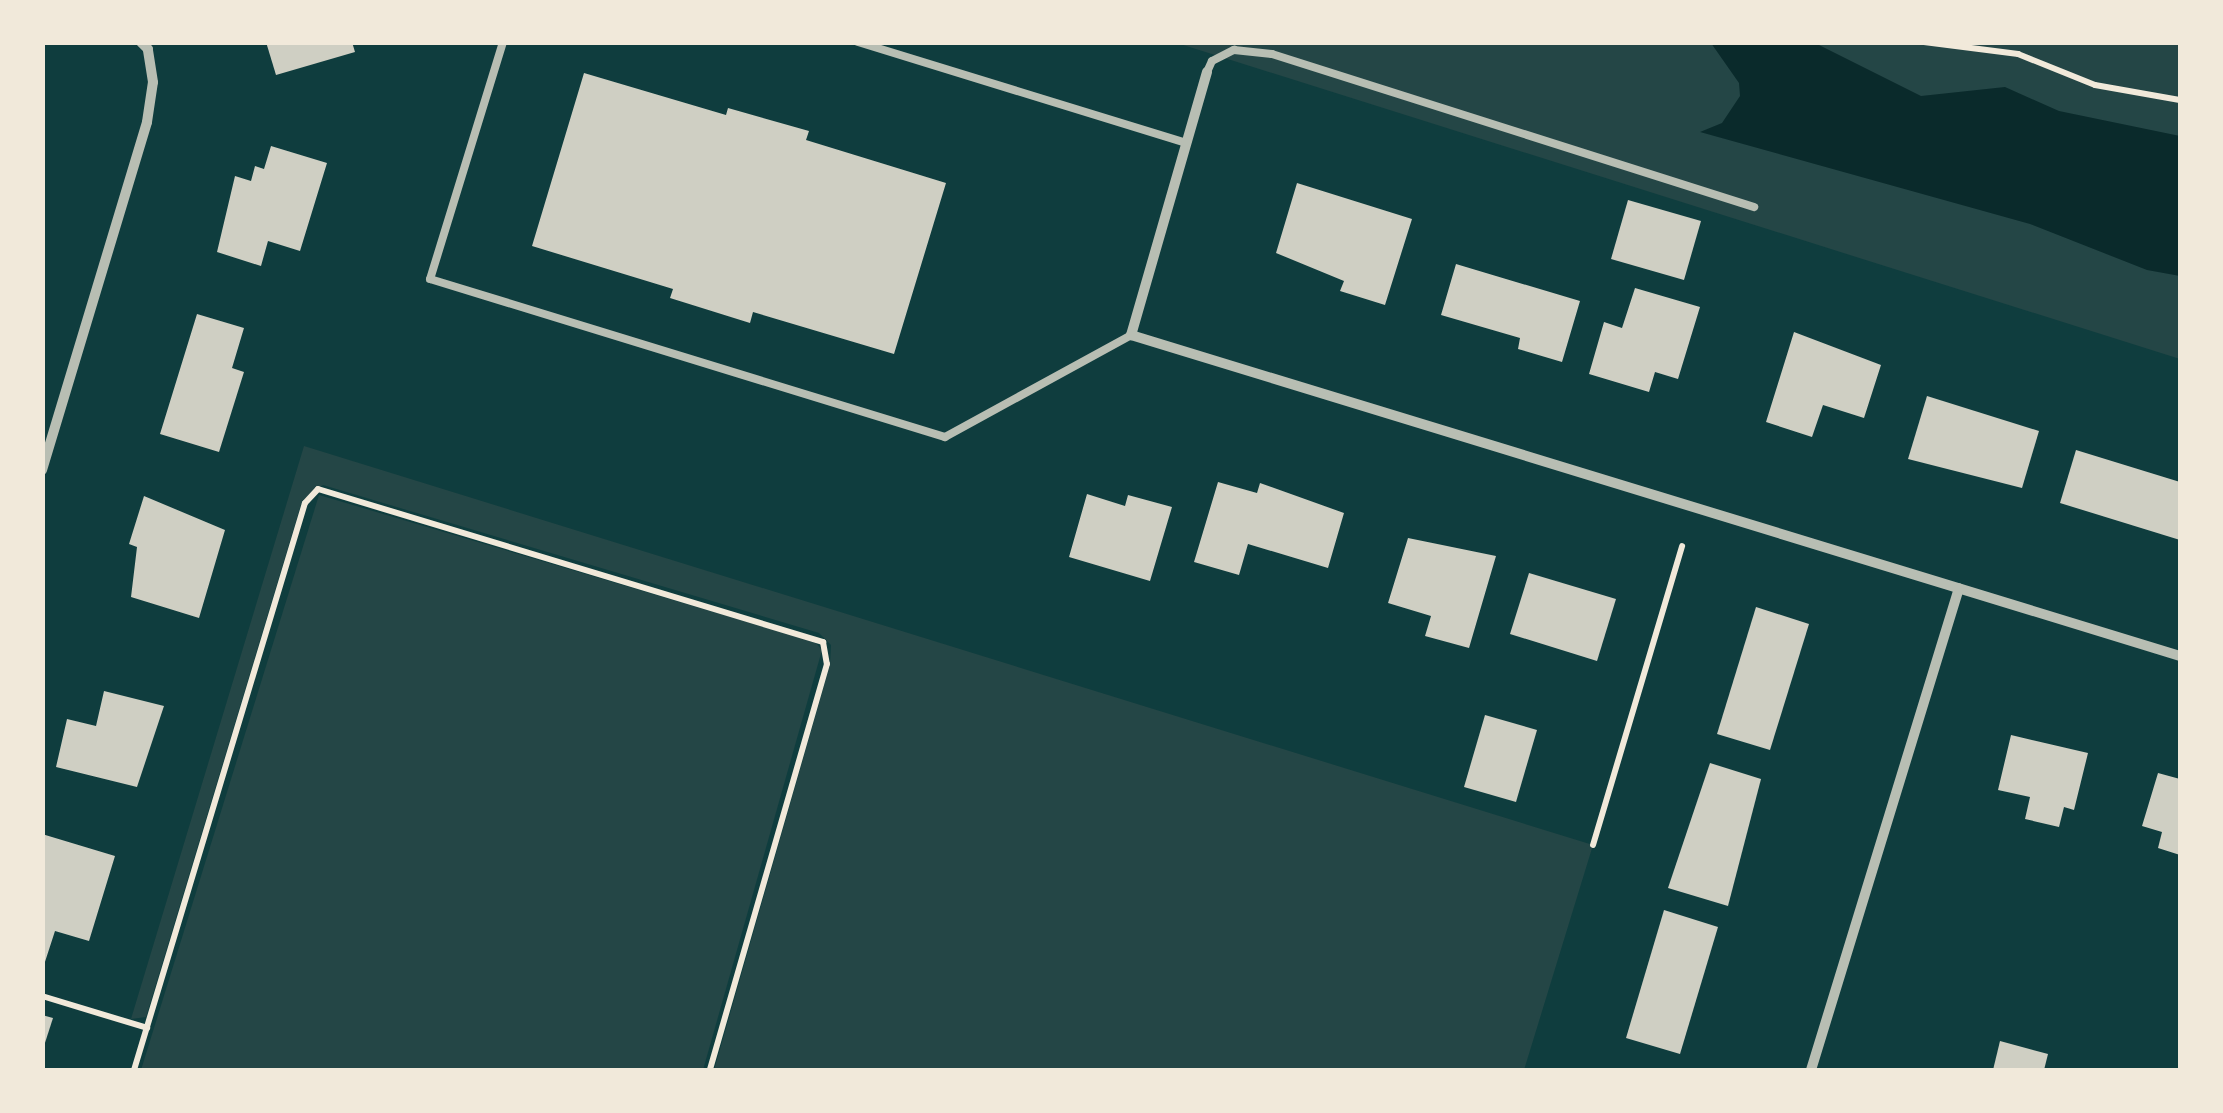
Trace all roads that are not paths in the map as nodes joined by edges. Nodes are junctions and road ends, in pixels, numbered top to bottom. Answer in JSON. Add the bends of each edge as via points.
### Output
{"nodes":[{"id":1,"x":502,"y":42,"type":"edge"},
{"id":2,"x":858,"y":42,"type":"edge"},
{"id":3,"x":145,"y":46,"type":"edge"},
{"id":4,"x":1208,"y":72,"type":"joint"},
{"id":5,"x":1187,"y":143,"type":"junction"},
{"id":6,"x":1754,"y":207,"type":"dead end"},
{"id":7,"x":1131,"y":335,"type":"junction"},
{"id":8,"x":42,"y":470,"type":"edge"},
{"id":9,"x":1959,"y":588,"type":"junction"},
{"id":10,"x":2180,"y":656,"type":"edge"},
{"id":11,"x":1811,"y":1070,"type":"edge"}],
"edges":[{"from":1,"to":7,"type":"lane","via":[[430,279],[945,437]]},
{"from":2,"to":5,"type":"lane"},
{"from":3,"to":8,"type":"street","via":[[147,122]]},
{"from":4,"to":5,"type":"street"},
{"from":4,"to":6,"type":"lane","via":[[1222,54],[1272,54]]},
{"from":5,"to":7,"type":"street"},
{"from":7,"to":9,"type":"street"},
{"from":9,"to":10,"type":"street"},
{"from":9,"to":11,"type":"street"}]}
